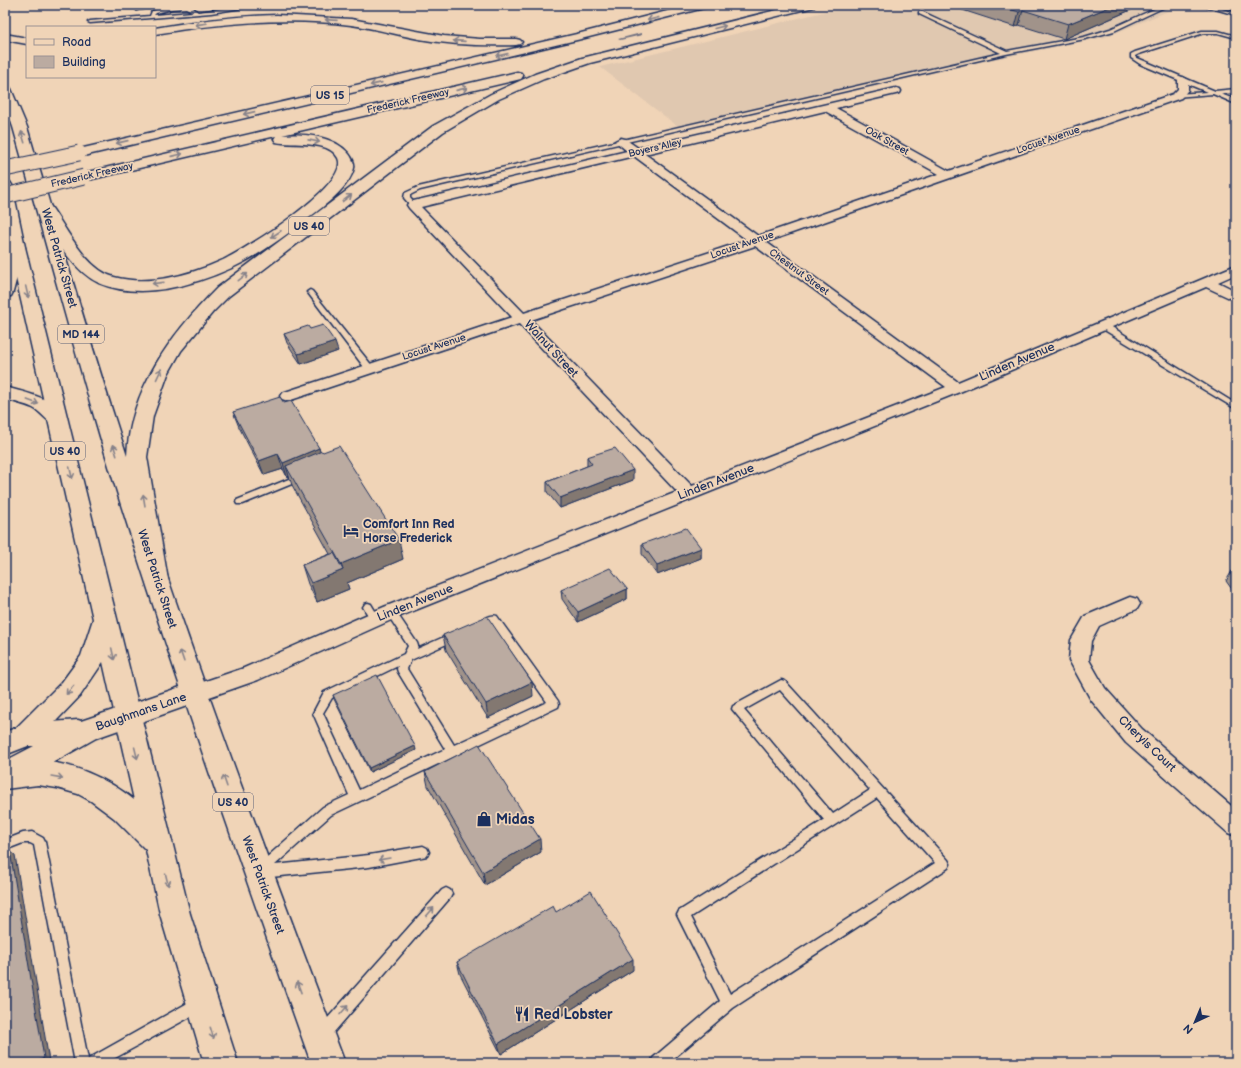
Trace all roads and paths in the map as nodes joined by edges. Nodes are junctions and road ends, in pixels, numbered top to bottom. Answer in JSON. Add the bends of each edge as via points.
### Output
{"nodes":[{"id":1,"x":258,"y":5,"type":"edge"},
{"id":2,"x":704,"y":5,"type":"edge"},
{"id":3,"x":810,"y":5,"type":"edge"},
{"id":4,"x":1166,"y":5,"type":"edge"},
{"id":5,"x":1203,"y":5,"type":"edge"},
{"id":6,"x":922,"y":13,"type":"dead end"},
{"id":7,"x":197,"y":14,"type":"junction"},
{"id":8,"x":1236,"y":14,"type":"edge"},
{"id":9,"x":151,"y":17,"type":"junction"},
{"id":10,"x":90,"y":22,"type":"dead end"},
{"id":11,"x":156,"y":31,"type":"edge"},
{"id":12,"x":581,"y":36,"type":"junction"},
{"id":13,"x":5,"y":37,"type":"edge"},
{"id":14,"x":682,"y":37,"type":"junction"},
{"id":15,"x":1236,"y":37,"type":"edge"},
{"id":16,"x":26,"y":41,"type":"edge"},
{"id":17,"x":1006,"y":53,"type":"junction"},
{"id":18,"x":1183,"y":80,"type":"junction"},
{"id":19,"x":5,"y":89,"type":"edge"},
{"id":20,"x":896,"y":91,"type":"dead end"},
{"id":21,"x":1214,"y":92,"type":"junction"},
{"id":22,"x":1236,"y":92,"type":"edge"},
{"id":23,"x":1177,"y":96,"type":"junction"},
{"id":24,"x":1236,"y":102,"type":"edge"},
{"id":25,"x":826,"y":107,"type":"junction"},
{"id":26,"x":621,"y":141,"type":"junction"},
{"id":27,"x":206,"y":149,"type":"junction"},
{"id":28,"x":635,"y":152,"type":"junction"},
{"id":29,"x":5,"y":170,"type":"edge"},
{"id":30,"x":947,"y":174,"type":"junction"},
{"id":31,"x":5,"y":185,"type":"edge"},
{"id":32,"x":5,"y":196,"type":"edge"},
{"id":33,"x":413,"y":205,"type":"junction"},
{"id":34,"x":44,"y":207,"type":"junction"},
{"id":35,"x":756,"y":240,"type":"junction"},
{"id":36,"x":16,"y":247,"type":"junction"},
{"id":37,"x":1236,"y":269,"type":"edge"},
{"id":38,"x":1208,"y":282,"type":"junction"},
{"id":39,"x":5,"y":292,"type":"edge"},
{"id":40,"x":310,"y":292,"type":"dead end"},
{"id":41,"x":1236,"y":297,"type":"edge"},
{"id":42,"x":522,"y":318,"type":"junction"},
{"id":43,"x":1104,"y":326,"type":"junction"},
{"id":44,"x":370,"y":369,"type":"junction"},
{"id":45,"x":957,"y":388,"type":"junction"},
{"id":46,"x":5,"y":393,"type":"edge"},
{"id":47,"x":288,"y":396,"type":"dead end"},
{"id":48,"x":1236,"y":407,"type":"edge"},
{"id":49,"x":57,"y":418,"type":"junction"},
{"id":50,"x":312,"y":472,"type":"edge"},
{"id":51,"x":688,"y":493,"type":"junction"},
{"id":52,"x":240,"y":502,"type":"dead end"},
{"id":53,"x":157,"y":580,"type":"junction"},
{"id":54,"x":1130,"y":604,"type":"dead end"},
{"id":55,"x":378,"y":613,"type":"junction"},
{"id":56,"x":105,"y":619,"type":"junction"},
{"id":57,"x":408,"y":657,"type":"junction"},
{"id":58,"x":195,"y":693,"type":"junction"},
{"id":59,"x":127,"y":715,"type":"junction"},
{"id":60,"x":87,"y":730,"type":"junction"},
{"id":61,"x":15,"y":740,"type":"edge"},
{"id":62,"x":452,"y":751,"type":"junction"},
{"id":63,"x":5,"y":776,"type":"edge"},
{"id":64,"x":879,"y":791,"type":"junction"},
{"id":65,"x":356,"y":797,"type":"junction"},
{"id":66,"x":832,"y":821,"type":"junction"},
{"id":67,"x":1236,"y":825,"type":"edge"},
{"id":68,"x":158,"y":842,"type":"junction"},
{"id":69,"x":5,"y":846,"type":"edge"},
{"id":70,"x":423,"y":852,"type":"dead end"},
{"id":71,"x":258,"y":873,"type":"junction"},
{"id":72,"x":446,"y":894,"type":"dead end"},
{"id":73,"x":203,"y":1002,"type":"junction"},
{"id":74,"x":728,"y":1004,"type":"junction"},
{"id":75,"x":323,"y":1051,"type":"edge"},
{"id":76,"x":82,"y":1063,"type":"edge"},
{"id":77,"x":93,"y":1063,"type":"edge"},
{"id":78,"x":221,"y":1063,"type":"edge"},
{"id":79,"x":658,"y":1063,"type":"edge"}],
"edges":[{"from":1,"to":7,"type":"lane"},
{"from":2,"to":12,"type":"main road","name":"Frederick Freeway","number":"US 15","one_way":true},
{"from":14,"to":3,"type":"main road","name":"Frederick Freeway","number":"US 15","one_way":true},
{"from":4,"to":17,"type":"lane","via":[[1112,30],[1085,38]]},
{"from":5,"to":8,"type":"lane"},
{"from":6,"to":17,"type":"lane"},
{"from":7,"to":9,"type":"lane"},
{"from":7,"to":9,"type":"lane","via":[[189,7],[179,6],[158,10]]},
{"from":9,"to":10,"type":"lane"},
{"from":12,"to":11,"type":"main road","one_way":true,"via":[[536,42],[464,42],[418,36],[352,22],[294,18],[234,20]]},
{"from":12,"to":29,"type":"main road","name":"Frederick Freeway","number":"US 15","one_way":true,"bridge":true},
{"from":13,"to":16,"type":"main road"},
{"from":27,"to":14,"type":"main road","name":"Frederick Freeway","number":"US 15","one_way":true},
{"from":53,"to":14,"type":"main road","number":"US 40","one_way":true,"via":[[137,457],[143,416],[159,374],[173,349],[207,308],[223,292],[287,243],[461,114],[503,92],[556,70]]},
{"from":15,"to":18,"type":"lane","via":[[1218,32],[1204,32],[1133,55],[1133,58],[1142,63]]},
{"from":17,"to":26,"type":"lane"},
{"from":18,"to":21,"type":"lane"},
{"from":18,"to":23,"type":"street","via":[[1183,90]]},
{"from":34,"to":19,"type":"main road","name":"West Patrick Street","number":"MD 144","one_way":true,"via":[[20,127]]},
{"from":20,"to":25,"type":"street","name":"Boyers Alley"},
{"from":21,"to":22,"type":"lane"},
{"from":21,"to":23,"type":"lane"},
{"from":21,"to":24,"type":"lane"},
{"from":23,"to":30,"type":"street","name":"Locust Avenue"},
{"from":25,"to":28,"type":"street","name":"Boyers Alley"},
{"from":25,"to":30,"type":"street","name":"Oak Street"},
{"from":26,"to":28,"type":"street","name":"Chestnut Street"},
{"from":26,"to":33,"type":"lane","via":[[411,190],[407,198]]},
{"from":32,"to":27,"type":"main road","name":"Frederick Freeway","number":"US 15","one_way":true,"bridge":true},
{"from":27,"to":34,"type":"main road","one_way":true,"via":[[284,138],[316,140],[338,150],[347,166],[343,178],[322,200],[282,230],[228,263],[173,282],[148,285],[105,280],[91,271],[66,242]]},
{"from":28,"to":33,"type":"street","name":"Boyers Alley"},
{"from":28,"to":35,"type":"street","name":"Chestnut Street"},
{"from":30,"to":35,"type":"street","name":"Locust Avenue"},
{"from":31,"to":36,"type":"main road","number":"US 40"},
{"from":33,"to":42,"type":"street","name":"Walnut Street"},
{"from":53,"to":34,"type":"main road","name":"West Patrick Street","number":"MD 144","one_way":true,"via":[[114,449]]},
{"from":35,"to":42,"type":"street","name":"Locust Avenue"},
{"from":35,"to":45,"type":"street","name":"Chestnut Street"},
{"from":36,"to":39,"type":"main road"},
{"from":36,"to":49,"type":"main road","number":"US 40","one_way":true},
{"from":37,"to":38,"type":"street","name":"Linden Avenue"},
{"from":38,"to":41,"type":"street"},
{"from":38,"to":43,"type":"street","name":"Linden Avenue"},
{"from":40,"to":44,"type":"lane"},
{"from":42,"to":44,"type":"street","name":"Locust Avenue"},
{"from":42,"to":51,"type":"street","name":"Walnut Street"},
{"from":43,"to":45,"type":"street","name":"Linden Avenue"},
{"from":43,"to":48,"type":"lane"},
{"from":44,"to":47,"type":"street","name":"Locust Avenue"},
{"from":45,"to":51,"type":"street","name":"Linden Avenue"},
{"from":46,"to":49,"type":"main road","one_way":true,"via":[[40,404]]},
{"from":49,"to":56,"type":"main road","number":"US 40","one_way":true},
{"from":50,"to":52,"type":"lane"},
{"from":51,"to":55,"type":"street","name":"Linden Avenue"},
{"from":58,"to":53,"type":"main road","name":"West Patrick Street","number":"US 40","one_way":true},
{"from":54,"to":67,"type":"street","name":"Cheryls Court","via":[[1092,621],[1081,640],[1079,660],[1098,694],[1134,736]]},
{"from":55,"to":57,"type":"lane","via":[[414,646]]},
{"from":55,"to":58,"type":"street","name":"Linden Avenue","via":[[251,674]]},
{"from":56,"to":59,"type":"main road","number":"US 40","one_way":true},
{"from":56,"to":61,"type":"main road","one_way":true,"via":[[92,660],[71,689]]},
{"from":57,"to":62,"type":"lane","via":[[402,669]]},
{"from":57,"to":62,"type":"lane","via":[[494,619],[554,704]]},
{"from":57,"to":65,"type":"lane","via":[[328,695],[318,713]]},
{"from":58,"to":59,"type":"main road","name":"Baughmans Lane"},
{"from":71,"to":58,"type":"main road","name":"West Patrick Street","number":"US 40","one_way":true},
{"from":59,"to":60,"type":"main road","name":"Baughmans Lane"},
{"from":59,"to":68,"type":"main road","number":"US 40","one_way":true},
{"from":60,"to":61,"type":"main road","name":"Baughmans Lane"},
{"from":60,"to":63,"type":"main road","name":"Baughmans Lane"},
{"from":62,"to":65,"type":"lane"},
{"from":63,"to":68,"type":"main road","one_way":true,"via":[[37,773],[72,779],[103,792],[126,809]]},
{"from":64,"to":66,"type":"lane"},
{"from":64,"to":66,"type":"lane","via":[[781,684],[737,709]]},
{"from":64,"to":74,"type":"lane","via":[[944,864]]},
{"from":65,"to":71,"type":"lane","via":[[327,811]]},
{"from":66,"to":74,"type":"lane","via":[[683,915]]},
{"from":68,"to":73,"type":"main road","number":"US 40","one_way":true,"via":[[175,914]]},
{"from":69,"to":76,"type":"lane","via":[[23,838],[32,837],[39,842]]},
{"from":70,"to":71,"type":"lane","one_way":true,"via":[[369,861]]},
{"from":75,"to":71,"type":"main road","name":"West Patrick Street","number":"US 40","one_way":true},
{"from":75,"to":72,"type":"lane","one_way":true},
{"from":73,"to":77,"type":"lane"},
{"from":73,"to":78,"type":"main road","number":"US 40","one_way":true},
{"from":74,"to":79,"type":"lane"}]}
